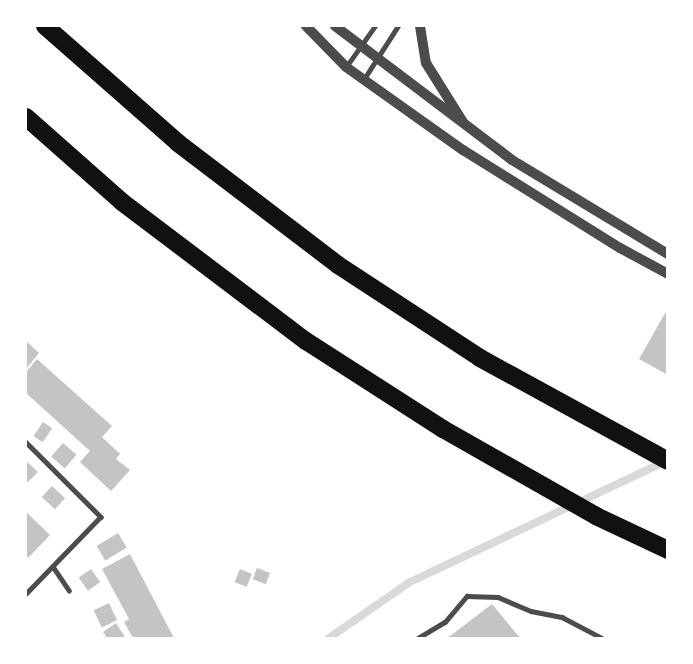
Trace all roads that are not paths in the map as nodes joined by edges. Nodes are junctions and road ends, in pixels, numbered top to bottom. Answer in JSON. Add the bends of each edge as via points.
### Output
{"nodes":[{"id":1,"x":45,"y":26,"type":"edge"},
{"id":2,"x":306,"y":26,"type":"edge"},
{"id":3,"x":335,"y":26,"type":"edge"},
{"id":4,"x":375,"y":26,"type":"edge"},
{"id":5,"x":398,"y":26,"type":"edge"},
{"id":6,"x":420,"y":26,"type":"edge"},
{"id":7,"x":360,"y":47,"type":"junction"},
{"id":8,"x":376,"y":60,"type":"junction"},
{"id":9,"x":346,"y":67,"type":"junction"},
{"id":10,"x":363,"y":80,"type":"junction"},
{"id":11,"x":26,"y":117,"type":"edge"},
{"id":12,"x":469,"y":130,"type":"junction"},
{"id":13,"x":668,"y":254,"type":"edge"},
{"id":14,"x":668,"y":274,"type":"edge"},
{"id":15,"x":26,"y":442,"type":"edge"},
{"id":16,"x":668,"y":461,"type":"edge"},
{"id":17,"x":668,"y":550,"type":"edge"},
{"id":18,"x":54,"y":568,"type":"junction"},
{"id":19,"x":69,"y":590,"type":"dead end"},
{"id":20,"x":26,"y":594,"type":"edge"},
{"id":21,"x":418,"y":639,"type":"edge"},
{"id":22,"x":602,"y":639,"type":"edge"}],
"edges":[{"from":1,"to":16,"type":"highway","via":[[178,143],[338,265],[480,358]]},
{"from":2,"to":9,"type":"street"},
{"from":3,"to":7,"type":"street"},
{"from":4,"to":7,"type":"lane"},
{"from":5,"to":8,"type":"lane"},
{"from":6,"to":12,"type":"street","via":[[426,63]]},
{"from":7,"to":8,"type":"street"},
{"from":7,"to":9,"type":"lane"},
{"from":8,"to":10,"type":"lane"},
{"from":8,"to":12,"type":"street"},
{"from":9,"to":10,"type":"street"},
{"from":10,"to":14,"type":"street","via":[[480,161]]},
{"from":11,"to":17,"type":"highway","via":[[122,202],[306,341],[443,429],[596,516]]},
{"from":12,"to":13,"type":"street","via":[[576,201]]},
{"from":15,"to":18,"type":"lane","via":[[101,517]]},
{"from":18,"to":19,"type":"lane"},
{"from":18,"to":20,"type":"lane"},
{"from":21,"to":22,"type":"lane","via":[[445,622],[467,596],[498,597],[531,611],[562,617]]}]}
